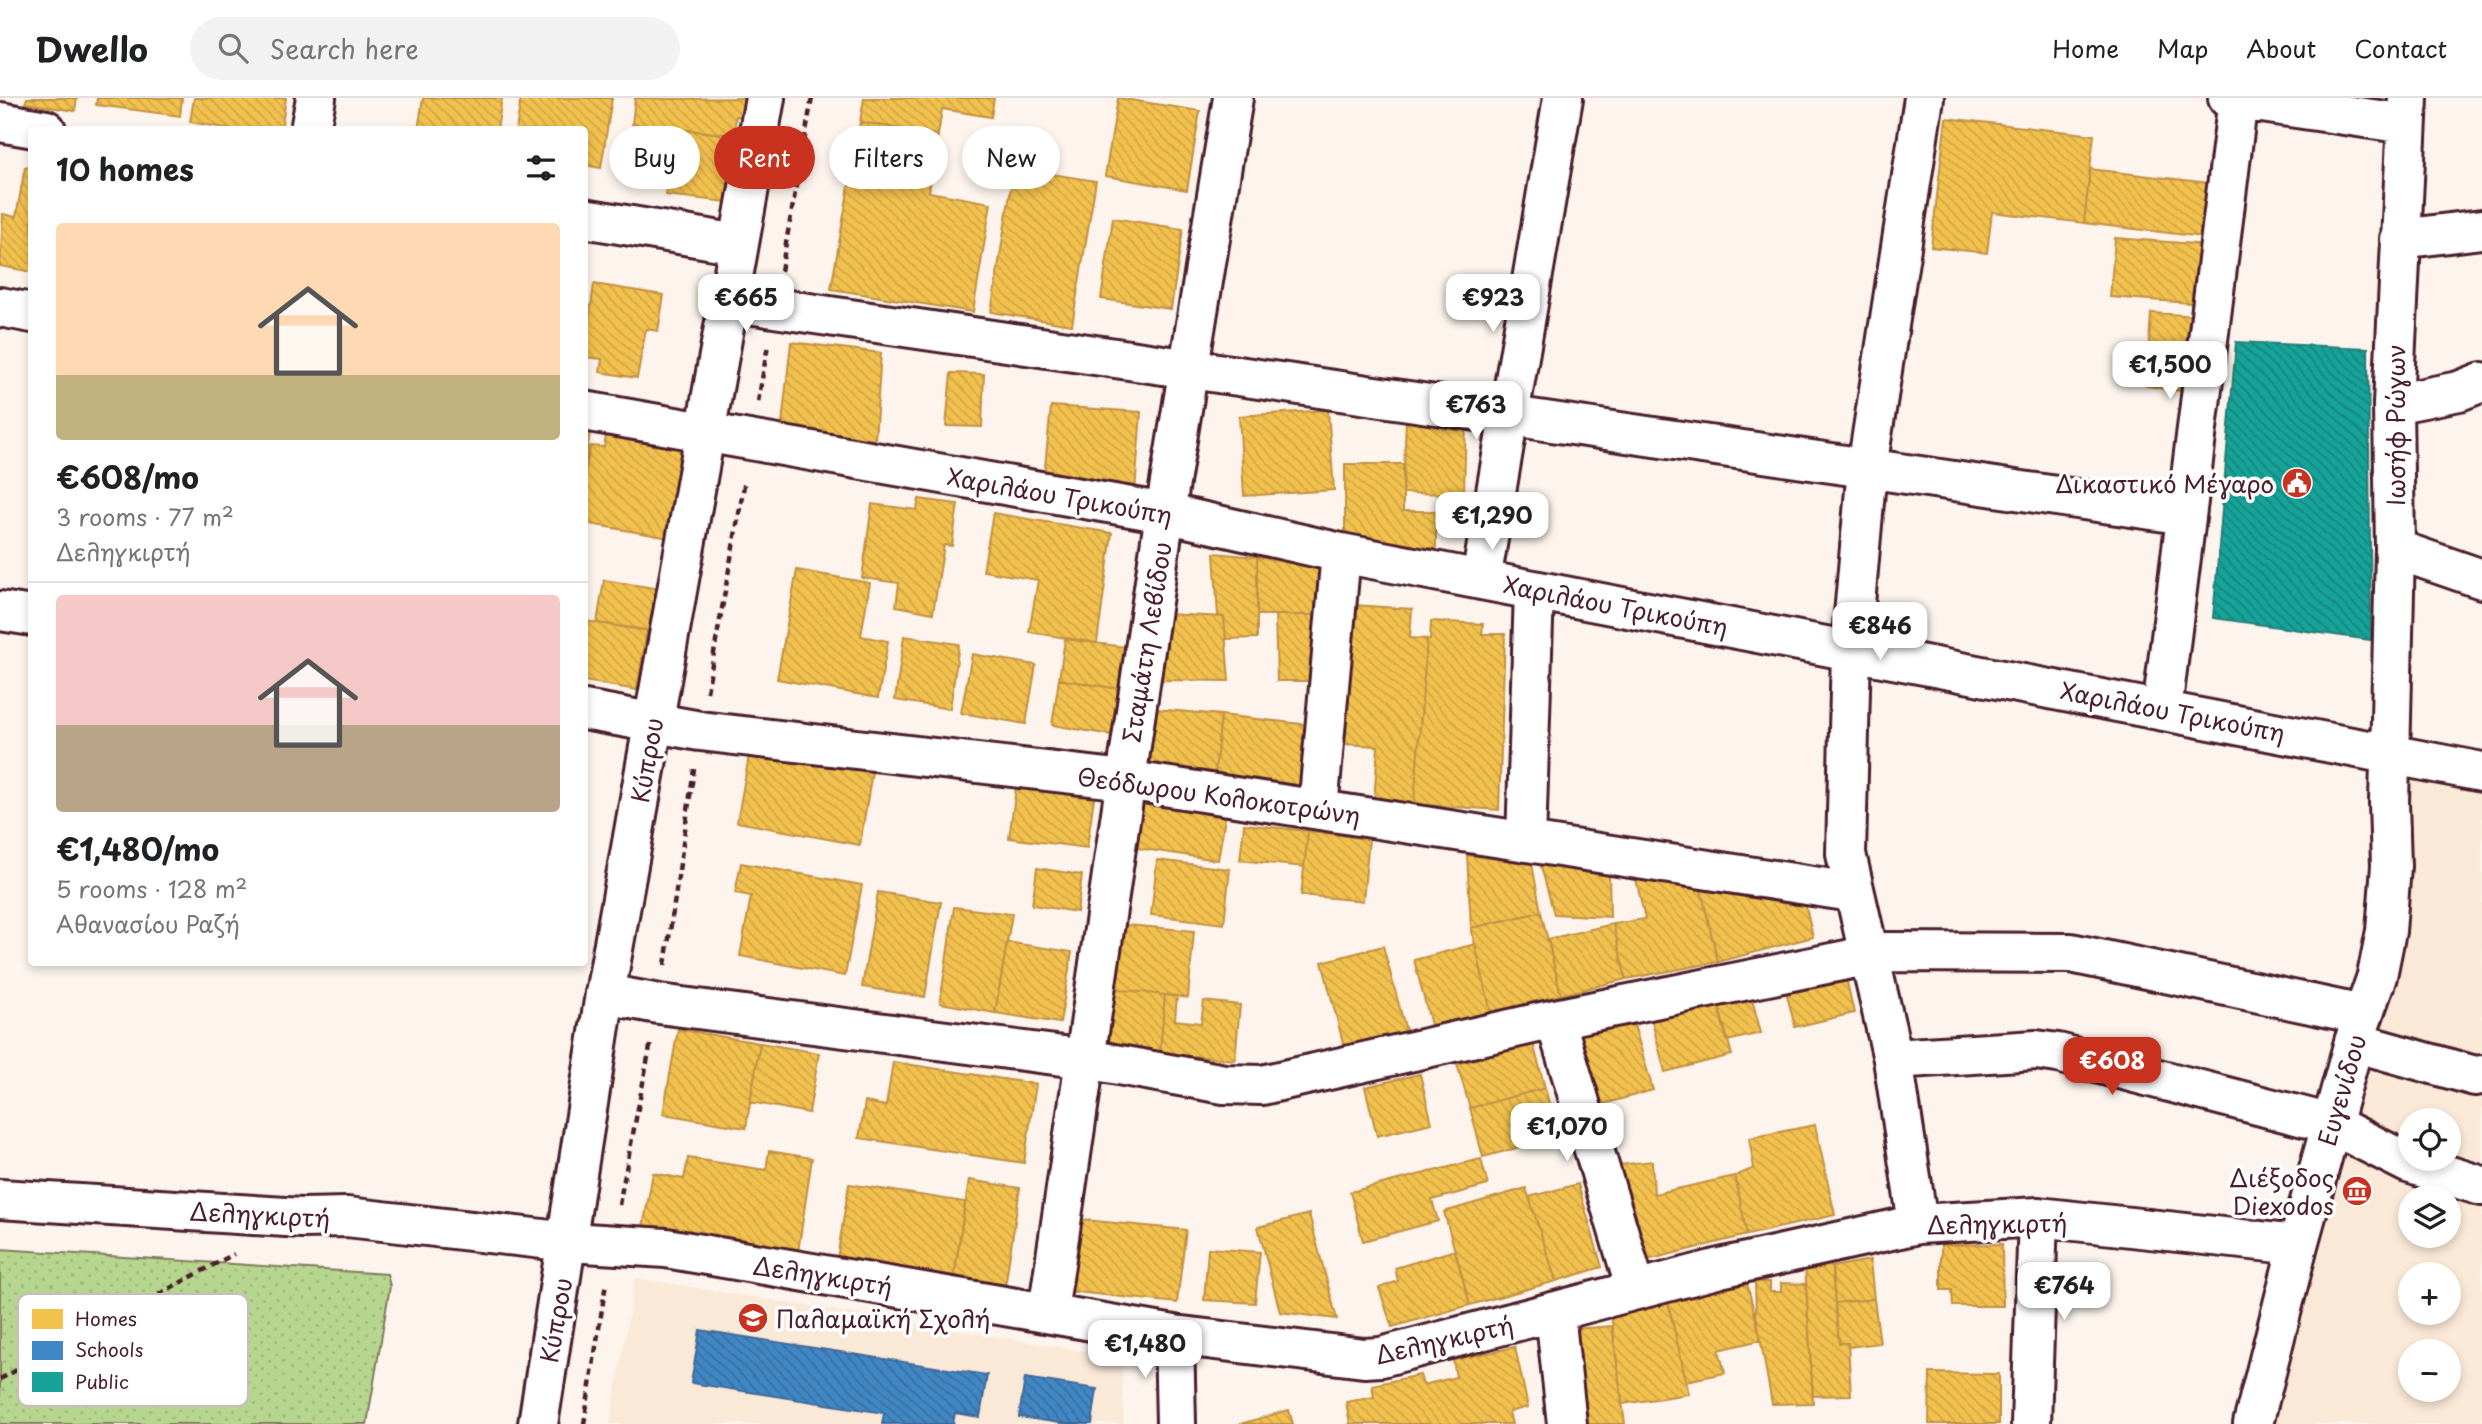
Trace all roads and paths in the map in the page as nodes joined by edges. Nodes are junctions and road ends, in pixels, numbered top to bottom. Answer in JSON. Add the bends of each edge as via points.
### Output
{"nodes":[{"id":1,"x":316,"y":98,"type":"edge"},
{"id":2,"x":765,"y":98,"type":"edge"},
{"id":3,"x":1233,"y":98,"type":"edge"},
{"id":4,"x":1563,"y":98,"type":"edge"},
{"id":5,"x":1924,"y":98,"type":"edge"},
{"id":6,"x":2233,"y":99,"type":"edge"},
{"id":7,"x":2407,"y":111,"type":"edge"},
{"id":8,"x":0,"y":122,"type":"edge"},
{"id":9,"x":311,"y":126,"type":"edge"},
{"id":10,"x":28,"y":127,"type":"edge"},
{"id":11,"x":588,"y":219,"type":"edge"},
{"id":12,"x":2482,"y":229,"type":"edge"},
{"id":13,"x":2400,"y":239,"type":"junction"},
{"id":14,"x":738,"y":244,"type":"junction"},
{"id":15,"x":727,"y":300,"type":"junction"},
{"id":16,"x":0,"y":307,"type":"edge"},
{"id":17,"x":28,"y":312,"type":"edge"},
{"id":18,"x":1188,"y":368,"type":"junction"},
{"id":19,"x":2482,"y":382,"type":"edge"},
{"id":20,"x":2393,"y":404,"type":"junction"},
{"id":21,"x":588,"y":412,"type":"edge"},
{"id":22,"x":1509,"y":416,"type":"junction"},
{"id":23,"x":705,"y":432,"type":"junction"},
{"id":24,"x":1867,"y":468,"type":"junction"},
{"id":25,"x":1165,"y":513,"type":"junction"},
{"id":26,"x":2186,"y":515,"type":"junction"},
{"id":27,"x":2395,"y":549,"type":"junction"},
{"id":28,"x":1341,"y":553,"type":"junction"},
{"id":29,"x":2482,"y":579,"type":"edge"},
{"id":30,"x":1481,"y":580,"type":"junction"},
{"id":31,"x":1534,"y":590,"type":"junction"},
{"id":32,"x":0,"y":611,"type":"edge"},
{"id":33,"x":28,"y":615,"type":"edge"},
{"id":34,"x":1851,"y":649,"type":"junction"},
{"id":35,"x":2162,"y":710,"type":"junction"},
{"id":36,"x":588,"y":711,"type":"edge"},
{"id":37,"x":652,"y":722,"type":"junction"},
{"id":38,"x":2390,"y":752,"type":"junction"},
{"id":39,"x":2482,"y":772,"type":"edge"},
{"id":40,"x":1125,"y":780,"type":"junction"},
{"id":41,"x":1318,"y":809,"type":"junction"},
{"id":42,"x":1526,"y":842,"type":"junction"},
{"id":43,"x":1852,"y":891,"type":"junction"},
{"id":44,"x":1867,"y":955,"type":"junction"},
{"id":45,"x":605,"y":994,"type":"junction"},
{"id":46,"x":1555,"y":1019,"type":"junction"},
{"id":47,"x":2358,"y":1029,"type":"junction"},
{"id":48,"x":1086,"y":1059,"type":"junction"},
{"id":49,"x":1893,"y":1059,"type":"junction"},
{"id":50,"x":2482,"y":1075,"type":"edge"},
{"id":51,"x":2331,"y":1124,"type":"junction"},
{"id":52,"x":2482,"y":1186,"type":"edge"},
{"id":53,"x":0,"y":1199,"type":"edge"},
{"id":54,"x":2038,"y":1217,"type":"junction"},
{"id":55,"x":1918,"y":1224,"type":"junction"},
{"id":56,"x":569,"y":1242,"type":"junction"},
{"id":57,"x":2298,"y":1245,"type":"junction"},
{"id":58,"x":241,"y":1250,"type":"dead end"},
{"id":59,"x":1636,"y":1290,"type":"junction"},
{"id":60,"x":159,"y":1294,"type":"edge"},
{"id":61,"x":1048,"y":1312,"type":"junction"},
{"id":62,"x":1555,"y":1313,"type":"junction"},
{"id":63,"x":1174,"y":1335,"type":"junction"},
{"id":64,"x":18,"y":1369,"type":"edge"},
{"id":65,"x":0,"y":1379,"type":"edge"},
{"id":66,"x":538,"y":1424,"type":"edge"},
{"id":67,"x":1176,"y":1424,"type":"edge"},
{"id":68,"x":1567,"y":1424,"type":"edge"},
{"id":69,"x":2031,"y":1424,"type":"edge"},
{"id":70,"x":2253,"y":1424,"type":"edge"}],
"edges":[{"from":1,"to":9,"type":"street"},
{"from":2,"to":14,"type":"street","name":"Κύπρου"},
{"from":3,"to":18,"type":"street","name":"Σταμάτη Λεβίδου"},
{"from":4,"to":22,"type":"street"},
{"from":5,"to":24,"type":"street"},
{"from":6,"to":7,"type":"street"},
{"from":6,"to":26,"type":"street"},
{"from":7,"to":13,"type":"street","name":"Ιωσήφ Ρώγων"},
{"from":8,"to":10,"type":"street"},
{"from":11,"to":14,"type":"street"},
{"from":12,"to":13,"type":"street"},
{"from":13,"to":20,"type":"street","name":"Ιωσήφ Ρώγων"},
{"from":14,"to":15,"type":"street","name":"Κύπρου"},
{"from":15,"to":18,"type":"street"},
{"from":15,"to":23,"type":"street","name":"Κύπρου"},
{"from":16,"to":17,"type":"street"},
{"from":18,"to":22,"type":"street"},
{"from":18,"to":25,"type":"street","name":"Σταμάτη Λεβίδου"},
{"from":19,"to":20,"type":"street"},
{"from":20,"to":27,"type":"street","name":"Ιωσήφ Ρώγων"},
{"from":21,"to":23,"type":"street","name":"Χαριλάου Τρικούπη"},
{"from":22,"to":24,"type":"street"},
{"from":22,"to":30,"type":"street"},
{"from":23,"to":25,"type":"street","name":"Χαριλάου Τρικούπη"},
{"from":23,"to":37,"type":"street","name":"Κύπρου"},
{"from":24,"to":26,"type":"street"},
{"from":24,"to":34,"type":"street"},
{"from":25,"to":28,"type":"street","name":"Χαριλάου Τρικούπη"},
{"from":25,"to":40,"type":"street","name":"Σταμάτη Λεβίδου"},
{"from":26,"to":35,"type":"street"},
{"from":27,"to":29,"type":"street"},
{"from":27,"to":38,"type":"street","name":"Ιωσήφ Ρώγων"},
{"from":28,"to":30,"type":"street","name":"Χαριλάου Τρικούπη"},
{"from":28,"to":41,"type":"street"},
{"from":30,"to":31,"type":"street","name":"Χαριλάου Τρικούπη"},
{"from":31,"to":34,"type":"street","name":"Χαριλάου Τρικούπη"},
{"from":31,"to":42,"type":"street"},
{"from":32,"to":33,"type":"street"},
{"from":34,"to":35,"type":"street","name":"Χαριλάου Τρικούπη"},
{"from":34,"to":43,"type":"street","via":[[1846,854]]},
{"from":35,"to":38,"type":"street","name":"Χαριλάου Τρικούπη"},
{"from":36,"to":37,"type":"street","name":"Θεόδωρου Κολοκοτρώνη"},
{"from":37,"to":40,"type":"street","name":"Θεόδωρου Κολοκοτρώνη"},
{"from":37,"to":45,"type":"street","name":"Κύπρου"},
{"from":38,"to":39,"type":"street","name":"Χαριλάου Τρικούπη"},
{"from":38,"to":47,"type":"street","name":"Ευγενίδου","via":[[2389,902],[2377,976]]},
{"from":40,"to":41,"type":"street","name":"Θεόδωρου Κολοκοτρώνη"},
{"from":40,"to":48,"type":"street","name":"Σταμάτη Λεβίδου"},
{"from":41,"to":42,"type":"street","name":"Θεόδωρου Κολοκοτρώνη"},
{"from":42,"to":43,"type":"street","name":"Θεόδωρου Κολοκοτρώνη"},
{"from":43,"to":44,"type":"street"},
{"from":44,"to":46,"type":"street"},
{"from":44,"to":47,"type":"street","via":[[1934,950],[2071,953]]},
{"from":44,"to":49,"type":"street"},
{"from":45,"to":48,"type":"street"},
{"from":45,"to":56,"type":"street","name":"Κύπρου"},
{"from":46,"to":48,"type":"street","via":[[1262,1086],[1224,1084]]},
{"from":46,"to":59,"type":"street"},
{"from":47,"to":50,"type":"street"},
{"from":47,"to":51,"type":"street","name":"Ευγενίδου"},
{"from":48,"to":61,"type":"street","name":"Σταμάτη Λεβίδου"},
{"from":49,"to":51,"type":"street","via":[[2036,1049]]},
{"from":49,"to":55,"type":"street"},
{"from":51,"to":52,"type":"street","via":[[2408,1163]]},
{"from":51,"to":57,"type":"street","name":"Ευγενίδου"},
{"from":53,"to":56,"type":"street","name":"Δεληγκιρτή","via":[[347,1217]]},
{"from":54,"to":55,"type":"street","name":"Δεληγκιρτή"},
{"from":54,"to":57,"type":"street","name":"Δεληγκιρτή"},
{"from":54,"to":69,"type":"street"},
{"from":55,"to":59,"type":"street","name":"Δεληγκιρτή"},
{"from":56,"to":61,"type":"street","name":"Δεληγκιρτή","via":[[666,1248]]},
{"from":56,"to":66,"type":"street","name":"Κύπρου"},
{"from":57,"to":70,"type":"street","name":"Ευγενίδου"},
{"from":58,"to":60,"type":"path"},
{"from":59,"to":62,"type":"street","name":"Δεληγκιρτή"},
{"from":61,"to":63,"type":"street","name":"Δεληγκιρτή"},
{"from":62,"to":63,"type":"street","name":"Δεληγκιρτή","via":[[1372,1358]]},
{"from":62,"to":68,"type":"street"},
{"from":63,"to":67,"type":"street"},
{"from":64,"to":65,"type":"path"}]}
